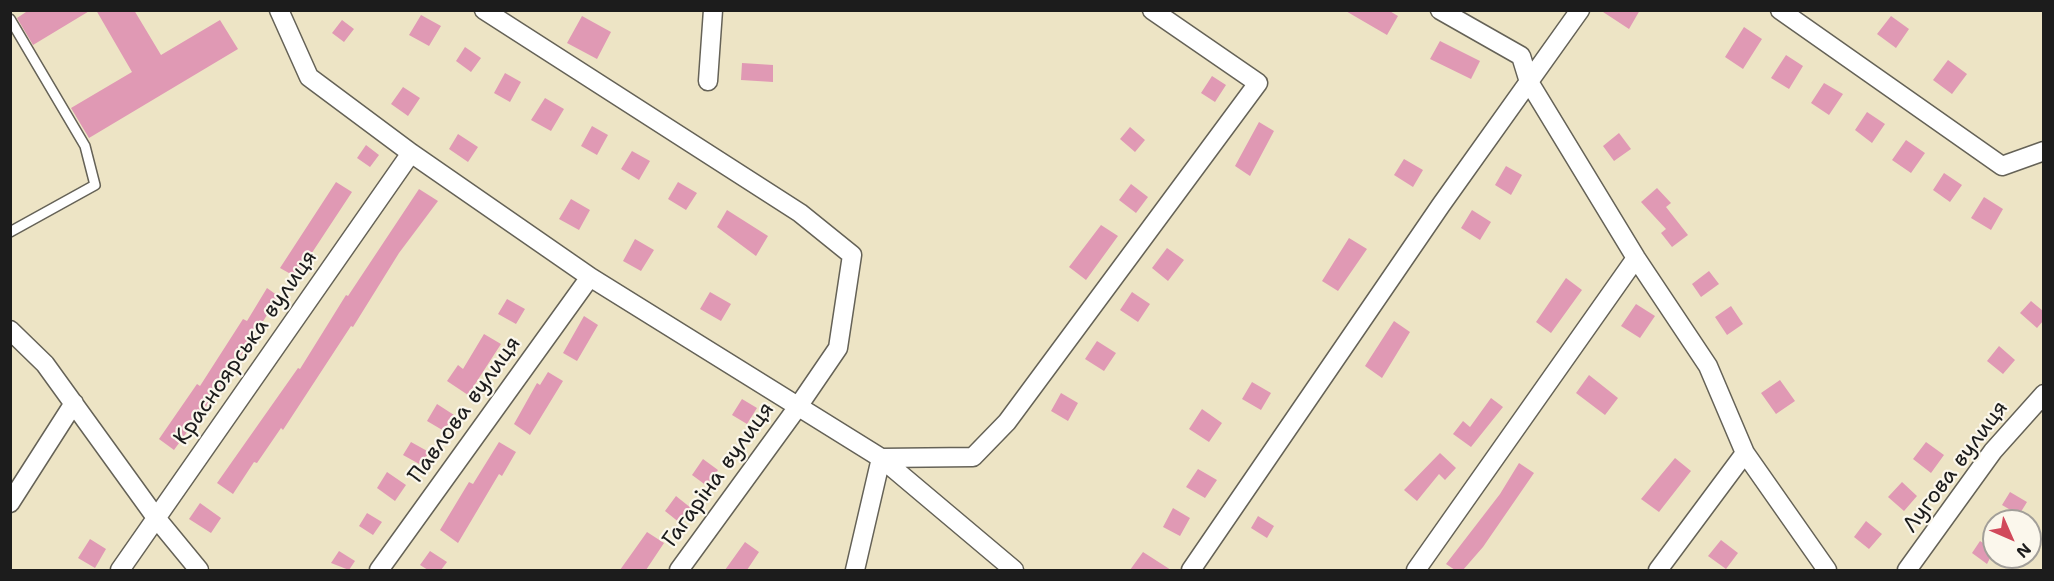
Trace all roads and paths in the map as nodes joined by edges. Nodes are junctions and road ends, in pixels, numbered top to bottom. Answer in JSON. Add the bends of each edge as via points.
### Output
{"nodes":[{"id":1,"x":279,"y":10,"type":"edge"},
{"id":2,"x":484,"y":10,"type":"edge"},
{"id":3,"x":514,"y":10,"type":"edge"},
{"id":4,"x":713,"y":10,"type":"edge"},
{"id":5,"x":1152,"y":10,"type":"edge"},
{"id":6,"x":1440,"y":10,"type":"edge"},
{"id":7,"x":1580,"y":10,"type":"edge"},
{"id":8,"x":1780,"y":10,"type":"edge"},
{"id":9,"x":10,"y":19,"type":"edge"},
{"id":10,"x":510,"y":29,"type":"junction"},
{"id":11,"x":708,"y":81,"type":"dead end"},
{"id":12,"x":1529,"y":82,"type":"junction"},
{"id":13,"x":2043,"y":151,"type":"edge"},
{"id":14,"x":411,"y":153,"type":"junction"},
{"id":15,"x":10,"y":232,"type":"edge"},
{"id":16,"x":1636,"y":258,"type":"junction"},
{"id":17,"x":590,"y":277,"type":"junction"},
{"id":18,"x":10,"y":330,"type":"edge"},
{"id":19,"x":2043,"y":394,"type":"edge"},
{"id":20,"x":74,"y":403,"type":"junction"},
{"id":21,"x":797,"y":408,"type":"junction"},
{"id":22,"x":1745,"y":453,"type":"junction"},
{"id":23,"x":881,"y":458,"type":"junction"},
{"id":24,"x":10,"y":503,"type":"edge"},
{"id":25,"x":157,"y":519,"type":"junction"},
{"id":26,"x":120,"y":570,"type":"edge"},
{"id":27,"x":199,"y":570,"type":"edge"},
{"id":28,"x":379,"y":570,"type":"edge"},
{"id":29,"x":679,"y":570,"type":"edge"},
{"id":30,"x":855,"y":570,"type":"edge"},
{"id":31,"x":1014,"y":570,"type":"edge"},
{"id":32,"x":1191,"y":570,"type":"edge"},
{"id":33,"x":1416,"y":570,"type":"edge"},
{"id":34,"x":1658,"y":570,"type":"edge"},
{"id":35,"x":1827,"y":570,"type":"edge"},
{"id":36,"x":1907,"y":570,"type":"edge"}],
"edges":[{"from":1,"to":14,"type":"street","via":[[309,77]]},
{"from":2,"to":10,"type":"street"},
{"from":3,"to":10,"type":"street"},
{"from":4,"to":11,"type":"street"},
{"from":5,"to":23,"type":"street","via":[[1258,83],[1007,422],[973,457]]},
{"from":6,"to":12,"type":"street","via":[[1521,56]]},
{"from":7,"to":12,"type":"street"},
{"from":8,"to":13,"type":"street","via":[[2002,166]]},
{"from":9,"to":15,"type":"lane","via":[[85,146],[95,185]]},
{"from":10,"to":21,"type":"street","name":"Гагаріна вулиця","via":[[800,213],[852,255],[838,348]]},
{"from":12,"to":16,"type":"street"},
{"from":12,"to":32,"type":"street"},
{"from":14,"to":17,"type":"street"},
{"from":14,"to":25,"type":"street","name":"Красноярська вулиця"},
{"from":16,"to":22,"type":"street","via":[[1708,366]]},
{"from":16,"to":33,"type":"street"},
{"from":17,"to":21,"type":"street"},
{"from":17,"to":28,"type":"street","name":"Павлова вулиця"},
{"from":18,"to":20,"type":"street","via":[[45,364]]},
{"from":19,"to":36,"type":"street","name":"Лугова вулиця","via":[[1993,452]]},
{"from":20,"to":24,"type":"street"},
{"from":20,"to":25,"type":"street"},
{"from":21,"to":23,"type":"street"},
{"from":21,"to":29,"type":"street","name":"Гагаріна вулиця"},
{"from":22,"to":34,"type":"street"},
{"from":22,"to":35,"type":"street"},
{"from":23,"to":30,"type":"street"},
{"from":23,"to":31,"type":"street"},
{"from":25,"to":26,"type":"street","name":"Красноярська вулиця"},
{"from":25,"to":27,"type":"street"}]}
